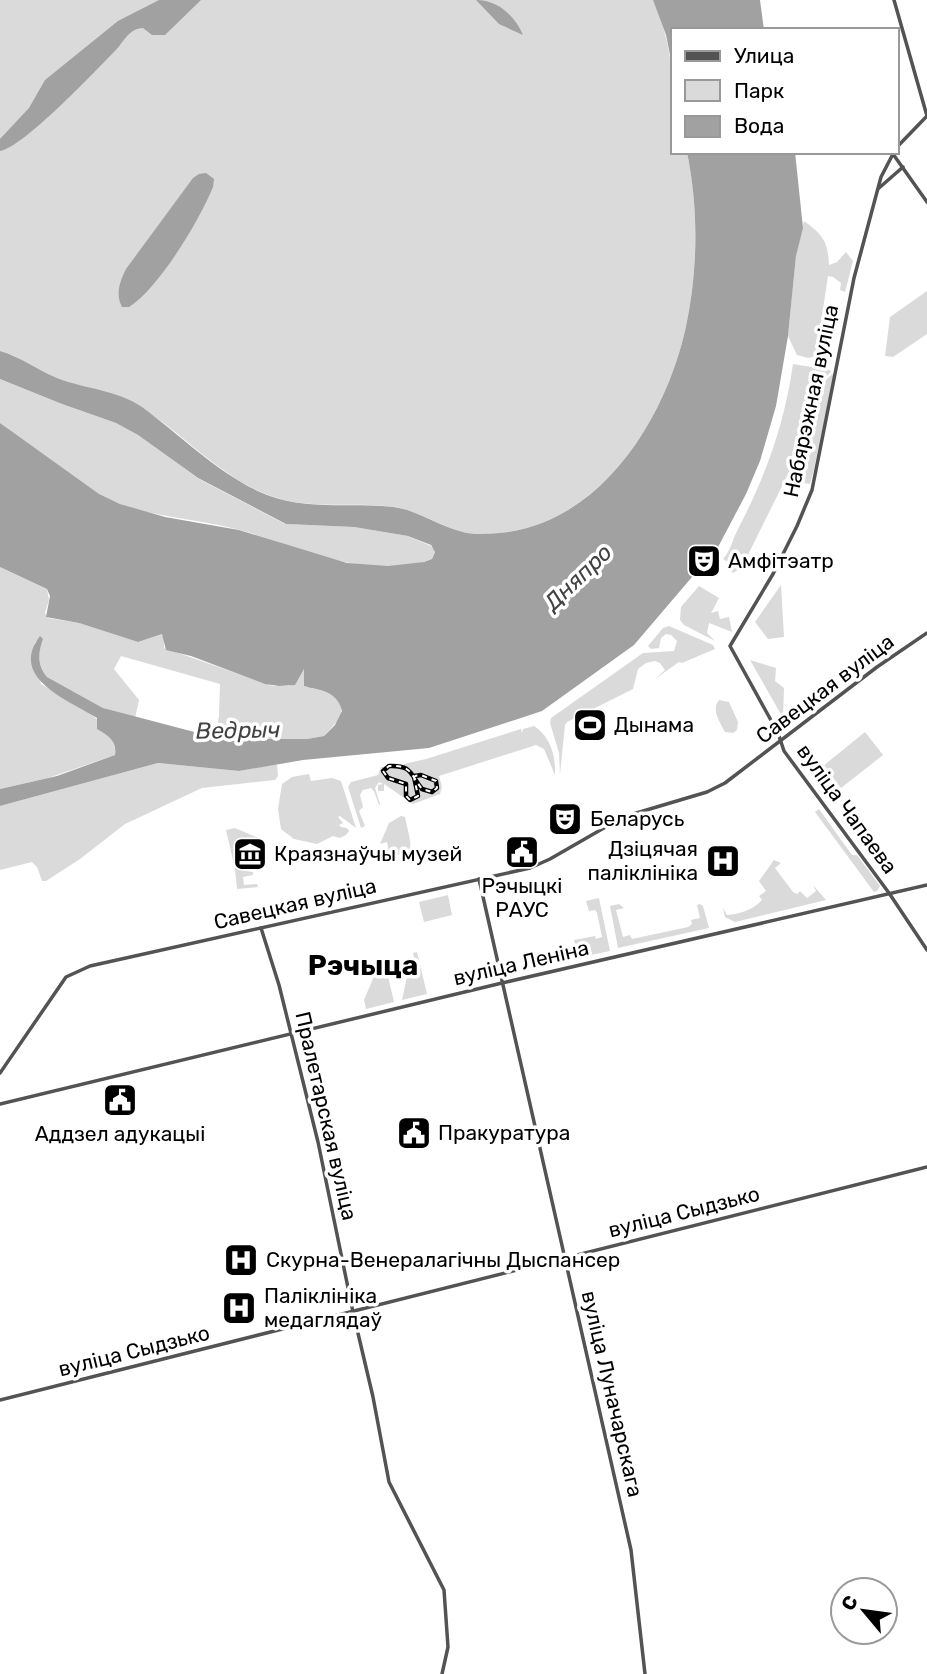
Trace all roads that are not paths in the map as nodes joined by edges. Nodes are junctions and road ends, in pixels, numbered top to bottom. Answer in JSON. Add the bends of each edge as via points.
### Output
{"nodes":[{"id":1,"x":894,"y":0,"type":"edge"},
{"id":2,"x":899,"y":145,"type":"edge"},
{"id":3,"x":893,"y":154,"type":"edge"},
{"id":4,"x":894,"y":154,"type":"edge"},
{"id":5,"x":903,"y":167,"type":"junction"},
{"id":6,"x":877,"y":189,"type":"junction"},
{"id":7,"x":927,"y":201,"type":"edge"},
{"id":8,"x":927,"y":633,"type":"edge"},
{"id":9,"x":730,"y":646,"type":"joint"},
{"id":10,"x":781,"y":741,"type":"junction"},
{"id":11,"x":479,"y":878,"type":"junction"},
{"id":12,"x":927,"y":885,"type":"edge"},
{"id":13,"x":889,"y":893,"type":"junction"},
{"id":14,"x":261,"y":928,"type":"junction"},
{"id":15,"x":927,"y":950,"type":"edge"},
{"id":16,"x":502,"y":983,"type":"junction"},
{"id":17,"x":291,"y":1034,"type":"junction"},
{"id":18,"x":0,"y":1073,"type":"edge"},
{"id":19,"x":0,"y":1104,"type":"edge"},
{"id":20,"x":927,"y":1167,"type":"edge"},
{"id":21,"x":565,"y":1257,"type":"junction"},
{"id":22,"x":353,"y":1312,"type":"junction"},
{"id":23,"x":0,"y":1400,"type":"edge"},
{"id":24,"x":442,"y":1674,"type":"edge"},
{"id":25,"x":645,"y":1674,"type":"edge"}],
"edges":[{"from":1,"to":2,"type":"street","via":[[927,116]]},
{"from":3,"to":6,"type":"street","name":"Набярэжная вуліца"},
{"from":4,"to":5,"type":"street"},
{"from":5,"to":6,"type":"street"},
{"from":5,"to":7,"type":"street"},
{"from":6,"to":9,"type":"street","name":"Набярэжная вуліца","via":[[853,278],[812,490],[773,574]]},
{"from":8,"to":10,"type":"street","name":"Савецкая вуліца"},
{"from":9,"to":10,"type":"street","name":"вуліца Чапаева"},
{"from":10,"to":11,"type":"street","name":"Савецкая вуліца","via":[[707,792],[623,817],[539,865]]},
{"from":10,"to":13,"type":"street","name":"вуліца Чапаева"},
{"from":11,"to":14,"type":"street","name":"Савецкая вуліца"},
{"from":11,"to":16,"type":"street","name":"вуліца Луначарскага"},
{"from":12,"to":13,"type":"street","name":"вуліца Леніна"},
{"from":13,"to":15,"type":"street","name":"вуліца Чапаева"},
{"from":13,"to":16,"type":"street","name":"вуліца Леніна"},
{"from":14,"to":17,"type":"street","name":"Пралетарская вуліца"},
{"from":14,"to":18,"type":"street","name":"Савецкая вуліца","via":[[90,966],[66,977]]},
{"from":16,"to":17,"type":"street","name":"вуліца Леніна"},
{"from":16,"to":21,"type":"street","name":"вуліца Луначарскага"},
{"from":17,"to":19,"type":"street","name":"вуліца Леніна"},
{"from":17,"to":22,"type":"street","name":"Пралетарская вуліца"},
{"from":20,"to":21,"type":"street","name":"вуліца Сыдзько"},
{"from":21,"to":22,"type":"street","name":"вуліца Сыдзько"},
{"from":21,"to":25,"type":"street","name":"вуліца Луначарскага","via":[[631,1550]]},
{"from":22,"to":23,"type":"street","name":"вуліца Сыдзько"},
{"from":22,"to":24,"type":"street","name":"Пралетарская вуліца","via":[[389,1482],[444,1590],[448,1647]]}]}
